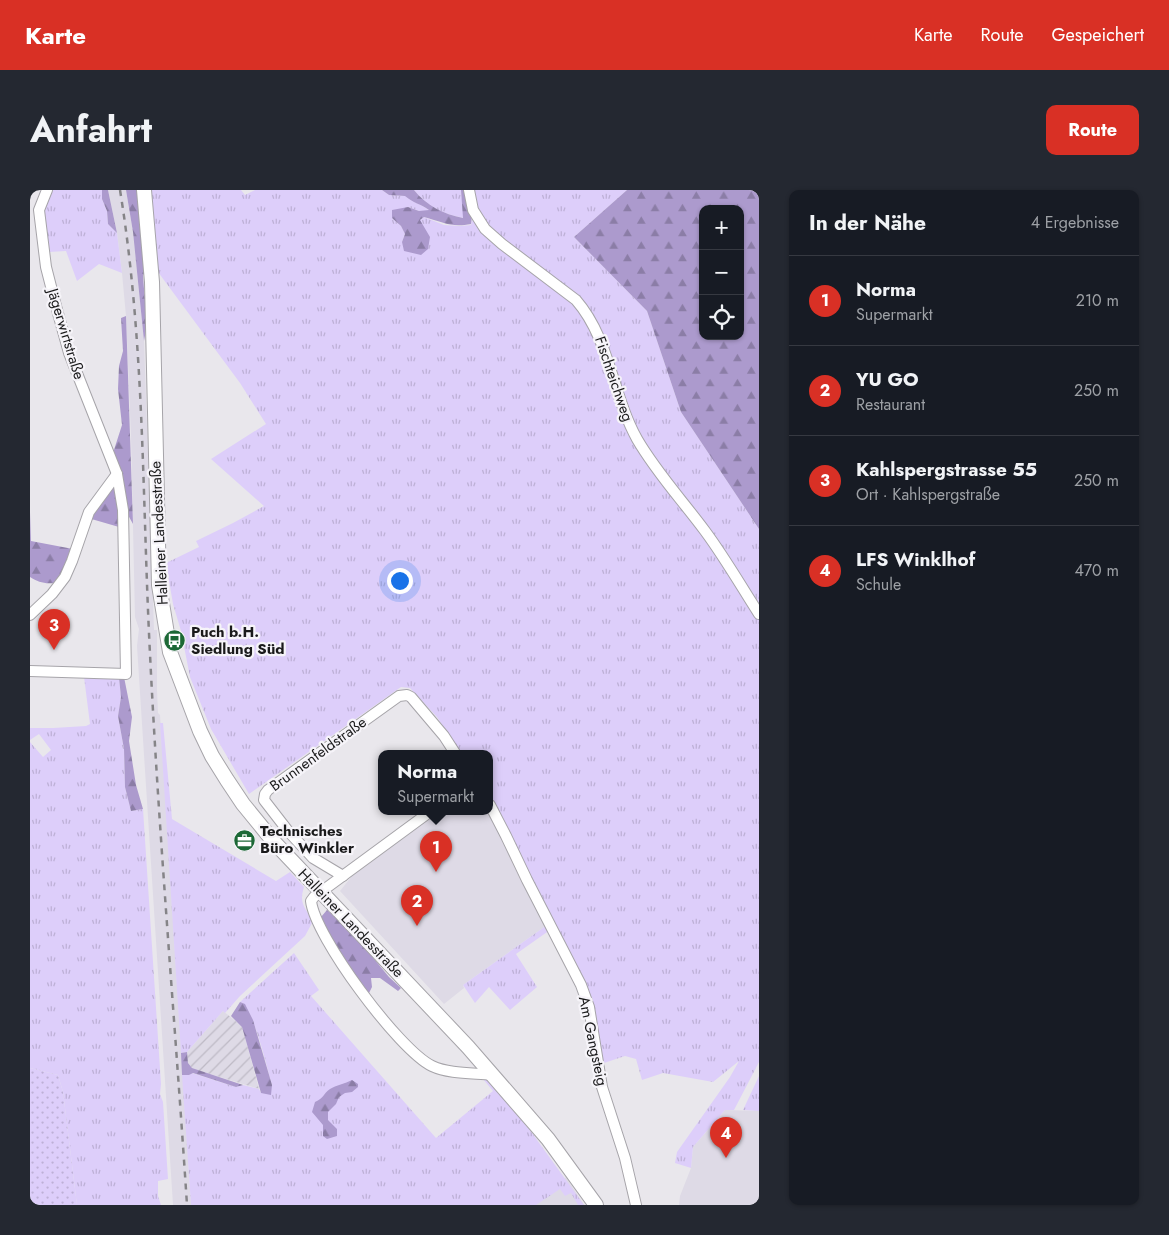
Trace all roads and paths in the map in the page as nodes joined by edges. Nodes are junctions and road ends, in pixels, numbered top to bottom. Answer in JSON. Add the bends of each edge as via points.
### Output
{"nodes":[{"id":1,"x":47,"y":190,"type":"edge"},
{"id":2,"x":144,"y":190,"type":"edge"},
{"id":3,"x":469,"y":190,"type":"edge"},
{"id":4,"x":35,"y":210,"type":"edge"},
{"id":5,"x":117,"y":474,"type":"junction"},
{"id":6,"x":759,"y":614,"type":"edge"},
{"id":7,"x":30,"y":615,"type":"edge"},
{"id":8,"x":30,"y":671,"type":"edge"},
{"id":9,"x":453,"y":750,"type":"edge"},
{"id":10,"x":493,"y":811,"type":"edge"},
{"id":11,"x":426,"y":815,"type":"edge"},
{"id":12,"x":343,"y":876,"type":"junction"},
{"id":13,"x":322,"y":893,"type":"junction"},
{"id":14,"x":492,"y":1075,"type":"junction"},
{"id":15,"x":596,"y":1205,"type":"edge"},
{"id":16,"x":636,"y":1205,"type":"edge"}],
"edges":[{"from":1,"to":4,"type":"street","name":"Jägerwirtstraße"},
{"from":2,"to":13,"type":"main road","name":"Halleiner Landesstraße","via":[[152,282],[158,571],[170,652],[200,731],[226,780],[274,842]]},
{"from":3,"to":6,"type":"street","name":"Fischteichweg","via":[[473,210],[485,228],[576,300],[594,323],[626,418],[638,441],[731,567]]},
{"from":4,"to":5,"type":"street","name":"Jägerwirtstraße","via":[[46,267],[69,352]]},
{"from":5,"to":7,"type":"street","via":[[89,512],[65,577]]},
{"from":5,"to":8,"type":"street","name":"Jägerwirtstraße","via":[[123,510],[126,674]]},
{"from":9,"to":12,"type":"street","name":"Brunnenfeldstraße","via":[[411,697],[399,696],[268,790],[264,800],[298,844],[317,862]]},
{"from":10,"to":16,"type":"street","name":"Am Gangsteig","via":[[581,985],[594,1034],[602,1087]]},
{"from":11,"to":12,"type":"street"},
{"from":12,"to":13,"type":"street"},
{"from":13,"to":14,"type":"main road","name":"Halleiner Landesstraße"},
{"from":13,"to":14,"type":"street","via":[[311,901],[320,925],[347,971],[394,1034],[433,1067]]},
{"from":14,"to":15,"type":"main road","name":"Halleiner Landesstraße","via":[[548,1139]]}]}
